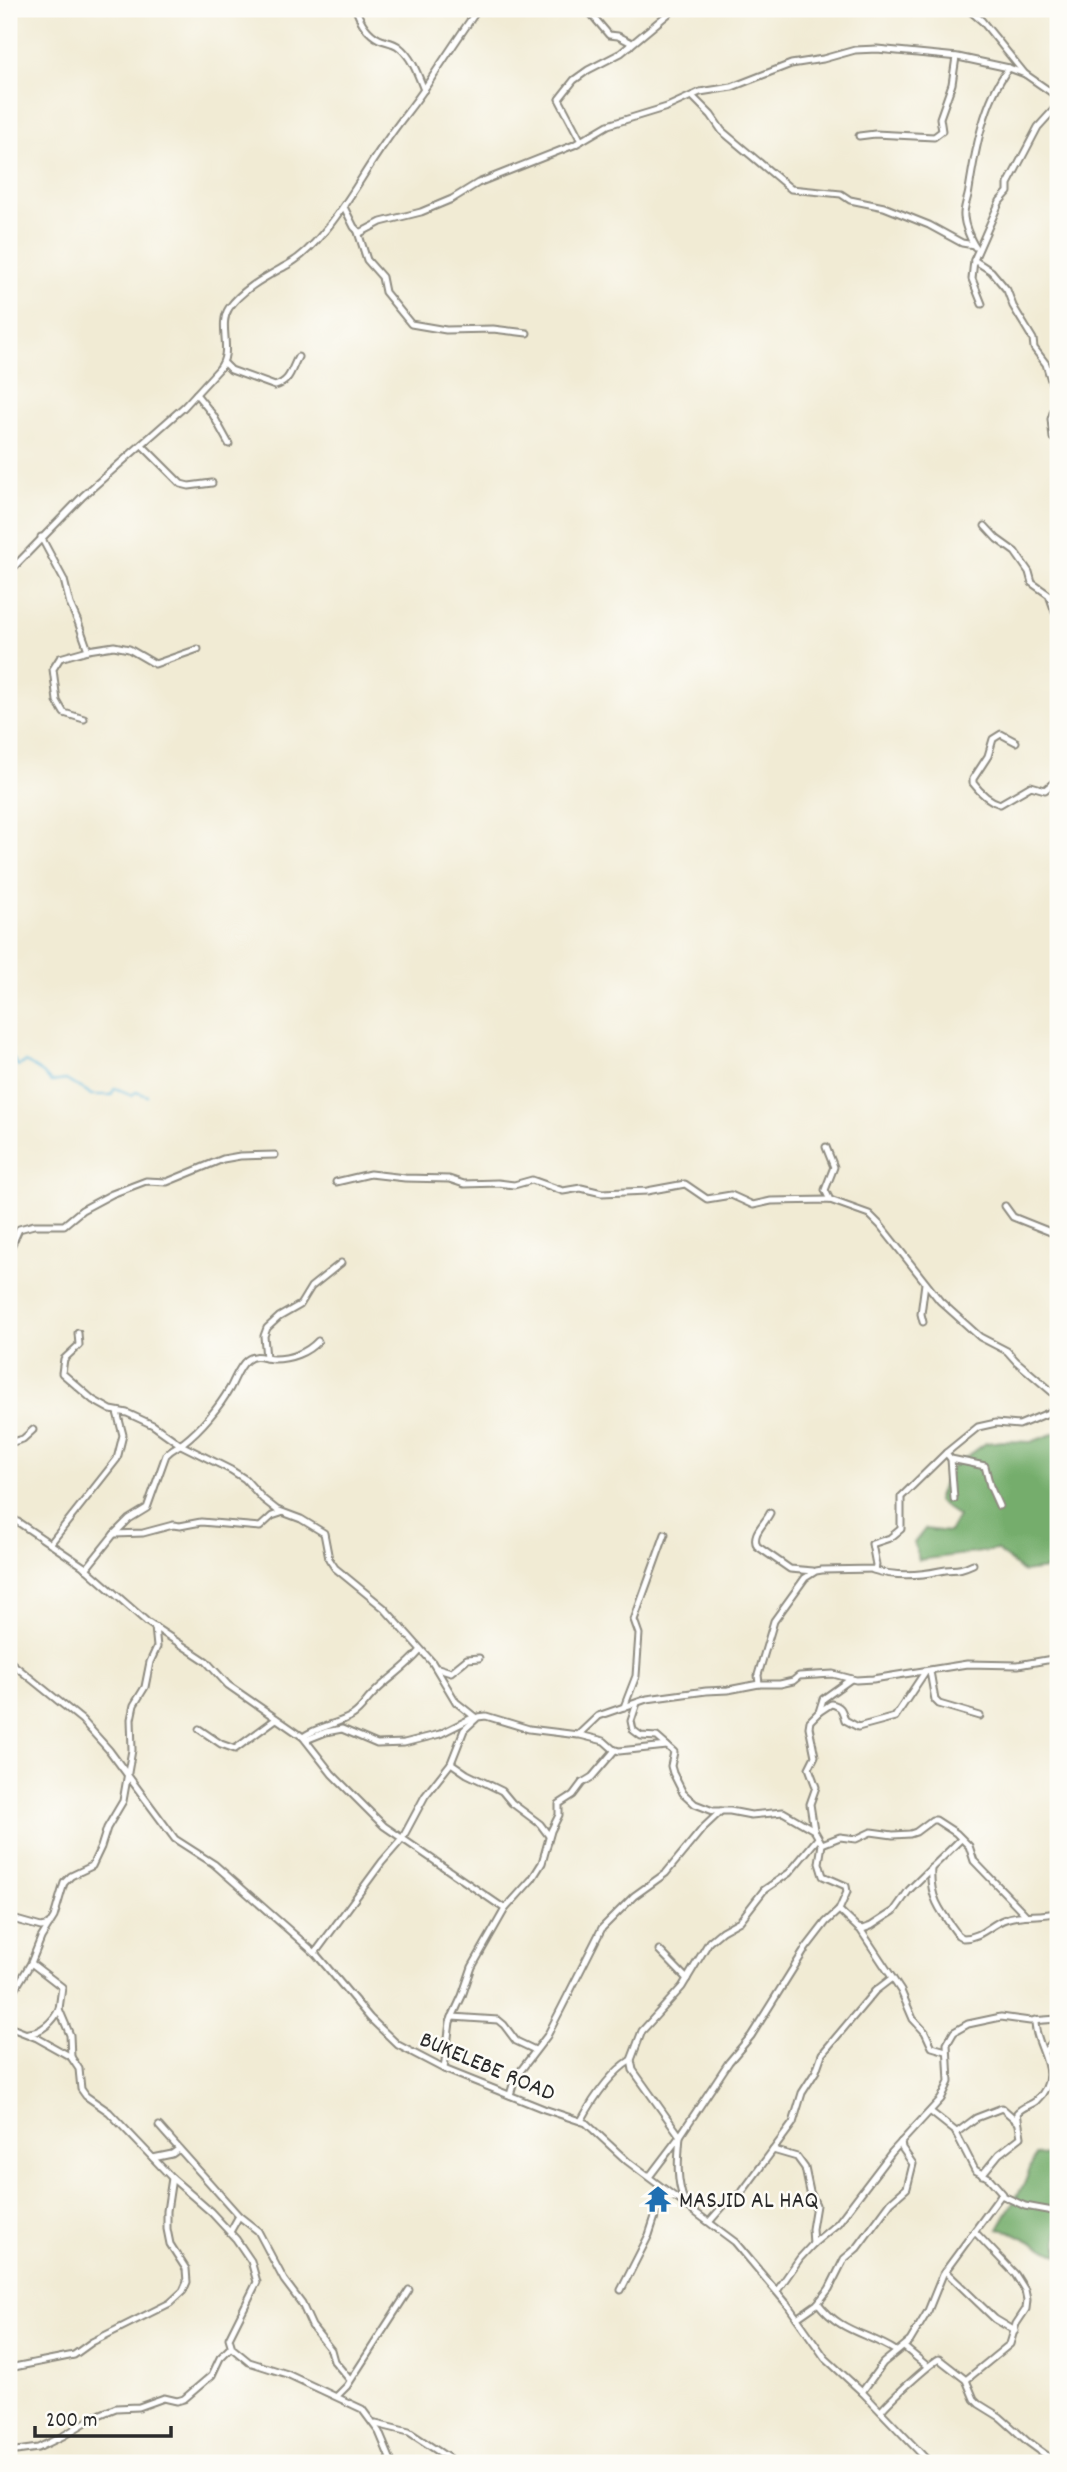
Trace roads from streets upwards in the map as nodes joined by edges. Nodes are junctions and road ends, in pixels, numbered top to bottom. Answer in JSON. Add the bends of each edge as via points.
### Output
{"nodes":[{"id":1,"x":356,"y":9,"type":"edge"},
{"id":2,"x":478,"y":9,"type":"edge"},
{"id":3,"x":587,"y":9,"type":"edge"},
{"id":4,"x":674,"y":9,"type":"edge"},
{"id":5,"x":884,"y":9,"type":"edge"},
{"id":6,"x":968,"y":9,"type":"edge"},
{"id":7,"x":875,"y":11,"type":"dead end"},
{"id":8,"x":630,"y":46,"type":"junction"},
{"id":9,"x":956,"y":57,"type":"junction"},
{"id":10,"x":1009,"y":68,"type":"junction"},
{"id":11,"x":1025,"y":75,"type":"junction"},
{"id":12,"x":424,"y":90,"type":"junction"},
{"id":13,"x":692,"y":96,"type":"junction"},
{"id":14,"x":1058,"y":97,"type":"edge"},
{"id":15,"x":1058,"y":105,"type":"edge"},
{"id":16,"x":859,"y":136,"type":"dead end"},
{"id":17,"x":581,"y":141,"type":"junction"},
{"id":18,"x":344,"y":206,"type":"junction"},
{"id":19,"x":358,"y":232,"type":"junction"},
{"id":20,"x":975,"y":248,"type":"junction"},
{"id":21,"x":974,"y":260,"type":"junction"},
{"id":22,"x":982,"y":304,"type":"dead end"},
{"id":23,"x":527,"y":333,"type":"dead end"},
{"id":24,"x":298,"y":357,"type":"dead end"},
{"id":25,"x":224,"y":363,"type":"junction"},
{"id":26,"x":219,"y":369,"type":"junction"},
{"id":27,"x":231,"y":370,"type":"junction"},
{"id":28,"x":196,"y":394,"type":"junction"},
{"id":29,"x":1058,"y":441,"type":"edge"},
{"id":30,"x":229,"y":444,"type":"dead end"},
{"id":31,"x":142,"y":445,"type":"junction"},
{"id":32,"x":212,"y":483,"type":"dead end"},
{"id":33,"x":985,"y":526,"type":"dead end"},
{"id":34,"x":41,"y":537,"type":"junction"},
{"id":35,"x":9,"y":572,"type":"edge"},
{"id":36,"x":1058,"y":615,"type":"edge"},
{"id":37,"x":198,"y":649,"type":"dead end"},
{"id":38,"x":88,"y":650,"type":"junction"},
{"id":39,"x":83,"y":719,"type":"dead end"},
{"id":40,"x":1016,"y":742,"type":"dead end"},
{"id":41,"x":1058,"y":779,"type":"edge"},
{"id":42,"x":826,"y":1147,"type":"dead end"},
{"id":43,"x":275,"y":1155,"type":"dead end"},
{"id":44,"x":336,"y":1182,"type":"dead end"},
{"id":45,"x":830,"y":1200,"type":"junction"},
{"id":46,"x":1005,"y":1206,"type":"dead end"},
{"id":47,"x":1058,"y":1235,"type":"edge"},
{"id":48,"x":9,"y":1251,"type":"edge"},
{"id":49,"x":341,"y":1263,"type":"dead end"},
{"id":50,"x":925,"y":1283,"type":"junction"},
{"id":51,"x":923,"y":1322,"type":"dead end"},
{"id":52,"x":78,"y":1333,"type":"dead end"},
{"id":53,"x":318,"y":1341,"type":"dead end"},
{"id":54,"x":266,"y":1358,"type":"junction"},
{"id":55,"x":1058,"y":1397,"type":"edge"},
{"id":56,"x":1058,"y":1409,"type":"edge"},
{"id":57,"x":117,"y":1412,"type":"junction"},
{"id":58,"x":33,"y":1430,"type":"dead end"},
{"id":59,"x":9,"y":1443,"type":"edge"},
{"id":60,"x":181,"y":1445,"type":"junction"},
{"id":61,"x":946,"y":1453,"type":"junction"},
{"id":62,"x":951,"y":1459,"type":"junction"},
{"id":63,"x":954,"y":1499,"type":"dead end"},
{"id":64,"x":999,"y":1506,"type":"dead end"},
{"id":65,"x":283,"y":1513,"type":"junction"},
{"id":66,"x":770,"y":1513,"type":"dead end"},
{"id":67,"x":9,"y":1516,"type":"edge"},
{"id":68,"x":114,"y":1534,"type":"junction"},
{"id":69,"x":665,"y":1534,"type":"dead end"},
{"id":70,"x":50,"y":1544,"type":"junction"},
{"id":71,"x":973,"y":1564,"type":"dead end"},
{"id":72,"x":86,"y":1569,"type":"junction"},
{"id":73,"x":873,"y":1570,"type":"junction"},
{"id":74,"x":816,"y":1571,"type":"junction"},
{"id":75,"x":155,"y":1627,"type":"junction"},
{"id":76,"x":420,"y":1651,"type":"junction"},
{"id":77,"x":479,"y":1658,"type":"dead end"},
{"id":78,"x":1058,"y":1658,"type":"edge"},
{"id":79,"x":9,"y":1661,"type":"edge"},
{"id":80,"x":435,"y":1666,"type":"junction"},
{"id":81,"x":928,"y":1671,"type":"junction"},
{"id":82,"x":851,"y":1679,"type":"junction"},
{"id":83,"x":759,"y":1684,"type":"junction"},
{"id":84,"x":637,"y":1703,"type":"junction"},
{"id":85,"x":624,"y":1707,"type":"junction"},
{"id":86,"x":818,"y":1712,"type":"junction"},
{"id":87,"x":979,"y":1716,"type":"dead end"},
{"id":88,"x":475,"y":1717,"type":"junction"},
{"id":89,"x":276,"y":1719,"type":"junction"},
{"id":90,"x":199,"y":1729,"type":"dead end"},
{"id":91,"x":580,"y":1735,"type":"junction"},
{"id":92,"x":304,"y":1739,"type":"junction"},
{"id":93,"x":667,"y":1746,"type":"junction"},
{"id":94,"x":615,"y":1750,"type":"junction"},
{"id":95,"x":451,"y":1763,"type":"junction"},
{"id":96,"x":128,"y":1776,"type":"junction"},
{"id":97,"x":721,"y":1811,"type":"junction"},
{"id":98,"x":814,"y":1830,"type":"junction"},
{"id":99,"x":549,"y":1836,"type":"junction"},
{"id":100,"x":402,"y":1839,"type":"junction"},
{"id":101,"x":961,"y":1839,"type":"junction"},
{"id":102,"x":820,"y":1841,"type":"junction"},
{"id":103,"x":931,"y":1868,"type":"junction"},
{"id":104,"x":505,"y":1909,"type":"junction"},
{"id":105,"x":839,"y":1910,"type":"junction"},
{"id":106,"x":1058,"y":1912,"type":"edge"},
{"id":107,"x":1025,"y":1914,"type":"junction"},
{"id":108,"x":9,"y":1919,"type":"edge"},
{"id":109,"x":50,"y":1924,"type":"junction"},
{"id":110,"x":860,"y":1929,"type":"junction"},
{"id":111,"x":659,"y":1950,"type":"dead end"},
{"id":112,"x":316,"y":1953,"type":"junction"},
{"id":113,"x":31,"y":1963,"type":"junction"},
{"id":114,"x":892,"y":1978,"type":"junction"},
{"id":115,"x":687,"y":1979,"type":"junction"},
{"id":116,"x":9,"y":1999,"type":"edge"},
{"id":117,"x":59,"y":2009,"type":"junction"},
{"id":118,"x":452,"y":2017,"type":"junction"},
{"id":119,"x":1058,"y":2019,"type":"edge"},
{"id":120,"x":1035,"y":2020,"type":"junction"},
{"id":121,"x":9,"y":2027,"type":"edge"},
{"id":122,"x":25,"y":2033,"type":"junction"},
{"id":123,"x":1058,"y":2039,"type":"edge"},
{"id":124,"x":536,"y":2050,"type":"junction"},
{"id":125,"x":1045,"y":2050,"type":"junction"},
{"id":126,"x":946,"y":2051,"type":"junction"},
{"id":127,"x":71,"y":2057,"type":"junction"},
{"id":128,"x":631,"y":2060,"type":"junction"},
{"id":129,"x":444,"y":2069,"type":"junction"},
{"id":130,"x":510,"y":2095,"type":"junction"},
{"id":131,"x":931,"y":2112,"type":"junction"},
{"id":132,"x":581,"y":2121,"type":"junction"},
{"id":133,"x":1018,"y":2122,"type":"junction"},
{"id":134,"x":159,"y":2126,"type":"dead end"},
{"id":135,"x":956,"y":2133,"type":"junction"},
{"id":136,"x":680,"y":2136,"type":"junction"},
{"id":137,"x":901,"y":2142,"type":"junction"},
{"id":138,"x":179,"y":2149,"type":"junction"},
{"id":139,"x":773,"y":2150,"type":"junction"},
{"id":140,"x":153,"y":2158,"type":"junction"},
{"id":141,"x":982,"y":2175,"type":"junction"},
{"id":142,"x":649,"y":2177,"type":"junction"},
{"id":143,"x":172,"y":2178,"type":"junction"},
{"id":144,"x":664,"y":2189,"type":"junction"},
{"id":145,"x":1003,"y":2194,"type":"junction"},
{"id":146,"x":685,"y":2203,"type":"junction"},
{"id":147,"x":1058,"y":2212,"type":"edge"},
{"id":148,"x":239,"y":2216,"type":"junction"},
{"id":149,"x":710,"y":2221,"type":"junction"},
{"id":150,"x":230,"y":2232,"type":"junction"},
{"id":151,"x":975,"y":2232,"type":"junction"},
{"id":152,"x":813,"y":2244,"type":"junction"},
{"id":153,"x":944,"y":2271,"type":"junction"},
{"id":154,"x":409,"y":2290,"type":"dead end"},
{"id":155,"x":621,"y":2290,"type":"dead end"},
{"id":156,"x":777,"y":2291,"type":"junction"},
{"id":157,"x":818,"y":2303,"type":"junction"},
{"id":158,"x":797,"y":2318,"type":"junction"},
{"id":159,"x":1015,"y":2331,"type":"junction"},
{"id":160,"x":231,"y":2347,"type":"junction"},
{"id":161,"x":904,"y":2347,"type":"junction"},
{"id":162,"x":896,"y":2351,"type":"junction"},
{"id":163,"x":927,"y":2366,"type":"junction"},
{"id":164,"x":9,"y":2368,"type":"edge"},
{"id":165,"x":350,"y":2380,"type":"junction"},
{"id":166,"x":966,"y":2380,"type":"junction"},
{"id":167,"x":862,"y":2392,"type":"junction"},
{"id":168,"x":337,"y":2396,"type":"junction"},
{"id":169,"x":881,"y":2411,"type":"junction"},
{"id":170,"x":374,"y":2424,"type":"junction"},
{"id":171,"x":9,"y":2452,"type":"edge"},
{"id":172,"x":392,"y":2463,"type":"edge"},
{"id":173,"x":456,"y":2463,"type":"edge"},
{"id":174,"x":930,"y":2463,"type":"edge"},
{"id":175,"x":1057,"y":2463,"type":"edge"}],
"edges":[{"from":1,"to":12,"type":"street","via":[[370,32],[407,55]]},
{"from":2,"to":12,"type":"street"},
{"from":3,"to":8,"type":"street","via":[[609,35],[626,39]]},
{"from":4,"to":8,"type":"street"},
{"from":5,"to":7,"type":"street"},
{"from":6,"to":11,"type":"street"},
{"from":8,"to":17,"type":"street","via":[[574,80],[559,99]]},
{"from":9,"to":10,"type":"street"},
{"from":9,"to":13,"type":"street","via":[[855,50],[791,64],[732,87]]},
{"from":9,"to":16,"type":"street","via":[[939,135]]},
{"from":10,"to":11,"type":"street"},
{"from":10,"to":20,"type":"street","via":[[997,85],[977,141],[964,215]]},
{"from":11,"to":14,"type":"street"},
{"from":12,"to":18,"type":"street"},
{"from":13,"to":17,"type":"street","via":[[608,125]]},
{"from":13,"to":20,"type":"street","via":[[722,131],[793,190],[841,194],[884,207]]},
{"from":15,"to":20,"type":"street","via":[[1038,127],[983,242]]},
{"from":17,"to":19,"type":"street","via":[[421,212]]},
{"from":18,"to":19,"type":"street"},
{"from":18,"to":25,"type":"street","via":[[300,256],[273,271],[230,307],[225,317]]},
{"from":19,"to":23,"type":"street","via":[[385,292],[411,324],[439,330]]},
{"from":20,"to":21,"type":"street"},
{"from":21,"to":22,"type":"street","via":[[972,279]]},
{"from":21,"to":29,"type":"street","via":[[1007,290],[1046,364],[1057,395],[1051,419],[1053,438]]},
{"from":24,"to":27,"type":"street","via":[[292,374],[275,386]]},
{"from":25,"to":26,"type":"street"},
{"from":25,"to":27,"type":"street"},
{"from":26,"to":27,"type":"street"},
{"from":26,"to":28,"type":"street"},
{"from":28,"to":30,"type":"street"},
{"from":28,"to":31,"type":"street"},
{"from":31,"to":32,"type":"street","via":[[181,484]]},
{"from":31,"to":34,"type":"street"},
{"from":33,"to":36,"type":"street","via":[[1016,552],[1032,583],[1049,595]]},
{"from":34,"to":35,"type":"street"},
{"from":34,"to":38,"type":"street","via":[[64,580]]},
{"from":37,"to":38,"type":"street","via":[[155,664],[122,647]]},
{"from":38,"to":39,"type":"street","via":[[60,658],[52,669],[61,710]]},
{"from":40,"to":41,"type":"street","via":[[1001,734],[993,739],[973,779],[977,789],[999,804],[1031,786],[1045,790]]},
{"from":42,"to":45,"type":"street","via":[[834,1167],[825,1190]]},
{"from":43,"to":48,"type":"street","via":[[223,1159],[167,1182],[146,1181],[112,1194],[64,1224],[19,1229]]},
{"from":44,"to":45,"type":"street","via":[[370,1174],[453,1179],[464,1184],[514,1185],[532,1180],[564,1191],[581,1188],[602,1193],[685,1184],[707,1199],[731,1195],[753,1205],[771,1200]]},
{"from":45,"to":50,"type":"street","via":[[872,1216]]},
{"from":46,"to":47,"type":"street","via":[[1013,1217]]},
{"from":49,"to":54,"type":"street","via":[[311,1287],[300,1305],[267,1328]]},
{"from":50,"to":51,"type":"street"},
{"from":50,"to":55,"type":"street","via":[[980,1337],[1009,1352]]},
{"from":52,"to":57,"type":"street","via":[[79,1344],[64,1359],[63,1374],[93,1400]]},
{"from":53,"to":54,"type":"street","via":[[302,1353]]},
{"from":54,"to":60,"type":"street","via":[[246,1361],[224,1398]]},
{"from":56,"to":61,"type":"street","via":[[1019,1424],[978,1427]]},
{"from":57,"to":60,"type":"street","via":[[153,1425]]},
{"from":57,"to":70,"type":"street","via":[[123,1435],[117,1459]]},
{"from":58,"to":59,"type":"street"},
{"from":60,"to":65,"type":"street","via":[[238,1474]]},
{"from":60,"to":68,"type":"street","via":[[165,1457],[146,1509]]},
{"from":61,"to":62,"type":"street"},
{"from":61,"to":73,"type":"street","via":[[903,1494],[901,1529],[872,1544],[877,1565]]},
{"from":62,"to":63,"type":"street"},
{"from":62,"to":64,"type":"street","via":[[985,1466]]},
{"from":65,"to":68,"type":"street","via":[[260,1527],[201,1522]]},
{"from":65,"to":76,"type":"street","via":[[324,1534],[335,1568],[384,1608]]},
{"from":66,"to":74,"type":"street","via":[[757,1533],[757,1546],[790,1569]]},
{"from":67,"to":70,"type":"street"},
{"from":68,"to":72,"type":"street"},
{"from":69,"to":85,"type":"street","via":[[634,1620],[639,1634],[636,1676]]},
{"from":70,"to":72,"type":"street"},
{"from":71,"to":73,"type":"street","via":[[921,1576]]},
{"from":72,"to":75,"type":"street"},
{"from":73,"to":74,"type":"street"},
{"from":74,"to":83,"type":"street","via":[[802,1582],[774,1621]]},
{"from":75,"to":89,"type":"street","via":[[200,1656],[228,1685]]},
{"from":75,"to":96,"type":"street","via":[[157,1647],[131,1719]]},
{"from":76,"to":80,"type":"street"},
{"from":76,"to":92,"type":"street","via":[[354,1714],[315,1729]]},
{"from":77,"to":80,"type":"street","via":[[464,1660],[451,1672]]},
{"from":78,"to":81,"type":"street"},
{"from":79,"to":96,"type":"street","name":"BUKELEBE ROAD","via":[[82,1720]]},
{"from":80,"to":88,"type":"street","via":[[450,1696]]},
{"from":81,"to":82,"type":"street"},
{"from":81,"to":86,"type":"street","via":[[894,1718],[858,1727],[845,1720],[838,1706],[831,1704]]},
{"from":81,"to":87,"type":"street","via":[[939,1704]]},
{"from":82,"to":83,"type":"street","via":[[827,1674]]},
{"from":82,"to":86,"type":"street","via":[[821,1701]]},
{"from":83,"to":84,"type":"street"},
{"from":84,"to":85,"type":"street"},
{"from":84,"to":93,"type":"street","via":[[633,1730],[641,1736],[657,1737]]},
{"from":85,"to":91,"type":"street","via":[[598,1716]]},
{"from":86,"to":98,"type":"street","via":[[809,1727],[815,1756],[809,1768],[816,1787],[810,1801]]},
{"from":88,"to":91,"type":"street"},
{"from":88,"to":92,"type":"street","via":[[440,1734],[404,1743],[377,1744],[342,1729]]},
{"from":88,"to":95,"type":"street"},
{"from":89,"to":90,"type":"street","via":[[236,1749]]},
{"from":89,"to":92,"type":"street"},
{"from":91,"to":94,"type":"street","via":[[604,1741]]},
{"from":92,"to":100,"type":"street","via":[[356,1799]]},
{"from":93,"to":94,"type":"street"},
{"from":93,"to":97,"type":"street","via":[[675,1754],[672,1770],[683,1793],[695,1804]]},
{"from":94,"to":99,"type":"street","via":[[573,1795],[559,1802],[559,1815]]},
{"from":95,"to":99,"type":"street","via":[[502,1791]]},
{"from":95,"to":100,"type":"street","via":[[425,1796]]},
{"from":96,"to":109,"type":"street","via":[[123,1801],[93,1865],[66,1880]]},
{"from":96,"to":112,"type":"street","name":"BUKELEBE ROAD","via":[[175,1839],[214,1864]]},
{"from":97,"to":98,"type":"street","via":[[756,1816],[783,1812]]},
{"from":97,"to":124,"type":"street","via":[[666,1873],[603,1927]]},
{"from":98,"to":102,"type":"street"},
{"from":99,"to":104,"type":"street","via":[[542,1863]]},
{"from":100,"to":104,"type":"street"},
{"from":100,"to":112,"type":"street"},
{"from":101,"to":102,"type":"street","via":[[933,1820],[909,1834],[871,1832],[856,1839]]},
{"from":101,"to":103,"type":"street"},
{"from":101,"to":107,"type":"street","via":[[974,1861]]},
{"from":102,"to":105,"type":"street","via":[[821,1874],[847,1888]]},
{"from":102,"to":115,"type":"street","via":[[758,1896],[740,1921],[709,1942]]},
{"from":103,"to":107,"type":"street","via":[[936,1903],[961,1937],[970,1938],[1002,1920]]},
{"from":103,"to":110,"type":"street","via":[[894,1911]]},
{"from":104,"to":118,"type":"street","via":[[472,1967]]},
{"from":105,"to":110,"type":"street"},
{"from":105,"to":136,"type":"street","via":[[806,1948]]},
{"from":106,"to":107,"type":"street"},
{"from":108,"to":109,"type":"street","via":[[41,1927]]},
{"from":109,"to":113,"type":"street"},
{"from":110,"to":114,"type":"street"},
{"from":111,"to":115,"type":"street"},
{"from":112,"to":129,"type":"street","name":"BUKELEBE ROAD","via":[[388,2036]]},
{"from":113,"to":116,"type":"street"},
{"from":113,"to":117,"type":"street","via":[[62,1987]]},
{"from":114,"to":126,"type":"street","via":[[930,2044]]},
{"from":114,"to":139,"type":"street","via":[[875,1990],[822,2054],[802,2093],[794,2122]]},
{"from":115,"to":128,"type":"street","via":[[645,2027]]},
{"from":117,"to":122,"type":"street","via":[[37,2032]]},
{"from":117,"to":127,"type":"street","via":[[70,2035]]},
{"from":118,"to":124,"type":"street","via":[[498,2020],[516,2041]]},
{"from":118,"to":129,"type":"street"},
{"from":119,"to":120,"type":"street"},
{"from":120,"to":125,"type":"street"},
{"from":120,"to":126,"type":"street","via":[[1000,2017],[968,2024],[950,2037]]},
{"from":121,"to":122,"type":"street"},
{"from":122,"to":127,"type":"street"},
{"from":123,"to":125,"type":"street"},
{"from":124,"to":130,"type":"street","via":[[515,2078]]},
{"from":125,"to":133,"type":"street","via":[[1047,2085],[1037,2100],[1018,2111]]},
{"from":126,"to":131,"type":"street","via":[[948,2084]]},
{"from":127,"to":140,"type":"street","via":[[79,2069],[82,2092],[109,2112]]},
{"from":128,"to":132,"type":"street","via":[[612,2076]]},
{"from":128,"to":136,"type":"street","via":[[636,2075]]},
{"from":129,"to":130,"type":"street","name":"BUKELEBE ROAD"},
{"from":130,"to":132,"type":"street","name":"BUKELEBE ROAD"},
{"from":131,"to":135,"type":"street"},
{"from":131,"to":137,"type":"street"},
{"from":132,"to":142,"type":"street","name":"BUKELEBE ROAD"},
{"from":133,"to":135,"type":"street","via":[[1002,2108],[975,2118]]},
{"from":133,"to":141,"type":"street","via":[[1022,2136]]},
{"from":134,"to":138,"type":"street"},
{"from":135,"to":141,"type":"street"},
{"from":136,"to":142,"type":"street"},
{"from":136,"to":146,"type":"street","via":[[677,2166]]},
{"from":137,"to":152,"type":"street","via":[[841,2220]]},
{"from":137,"to":157,"type":"street","via":[[914,2164],[909,2185],[841,2263]]},
{"from":138,"to":140,"type":"street"},
{"from":138,"to":148,"type":"street"},
{"from":139,"to":149,"type":"street","via":[[742,2192]]},
{"from":139,"to":152,"type":"street","via":[[797,2157],[805,2168],[816,2204]]},
{"from":140,"to":143,"type":"street"},
{"from":141,"to":145,"type":"street"},
{"from":142,"to":144,"type":"street","name":"BUKELEBE ROAD"},
{"from":143,"to":150,"type":"street"},
{"from":143,"to":164,"type":"street","via":[[167,2229],[170,2244],[187,2269],[183,2291],[74,2355]]},
{"from":144,"to":146,"type":"street","name":"BUKELEBE ROAD"},
{"from":144,"to":155,"type":"street","via":[[649,2235]]},
{"from":145,"to":147,"type":"street","via":[[1025,2206]]},
{"from":145,"to":151,"type":"street"},
{"from":146,"to":149,"type":"street","name":"BUKELEBE ROAD"},
{"from":148,"to":150,"type":"street"},
{"from":148,"to":165,"type":"street","via":[[258,2231],[312,2326]]},
{"from":149,"to":156,"type":"street","name":"BUKELEBE ROAD","via":[[735,2242]]},
{"from":150,"to":160,"type":"street","via":[[257,2276],[229,2338]]},
{"from":151,"to":153,"type":"street"},
{"from":151,"to":159,"type":"street","via":[[1025,2290],[1026,2309]]},
{"from":152,"to":156,"type":"street"},
{"from":153,"to":159,"type":"street","via":[[995,2319]]},
{"from":153,"to":161,"type":"street","via":[[928,2311]]},
{"from":154,"to":165,"type":"street"},
{"from":156,"to":158,"type":"street","name":"BUKELEBE ROAD"},
{"from":157,"to":158,"type":"street"},
{"from":157,"to":162,"type":"street","via":[[839,2325]]},
{"from":158,"to":167,"type":"street","name":"BUKELEBE ROAD","via":[[825,2358]]},
{"from":159,"to":166,"type":"street","via":[[1009,2346]]},
{"from":160,"to":168,"type":"street","via":[[253,2364]]},
{"from":160,"to":171,"type":"street","via":[[212,2375],[184,2399],[162,2398],[139,2407],[116,2408],[38,2448]]},
{"from":161,"to":162,"type":"street"},
{"from":161,"to":163,"type":"street"},
{"from":162,"to":167,"type":"street"},
{"from":163,"to":166,"type":"street","via":[[940,2360]]},
{"from":163,"to":169,"type":"street"},
{"from":165,"to":168,"type":"street"},
{"from":166,"to":175,"type":"street","via":[[976,2402]]},
{"from":167,"to":169,"type":"street","name":"BUKELEBE ROAD"},
{"from":168,"to":170,"type":"street","via":[[362,2409]]},
{"from":169,"to":174,"type":"street","name":"BUKELEBE ROAD"},
{"from":170,"to":172,"type":"street"},
{"from":170,"to":173,"type":"street","via":[[409,2432]]}]}
